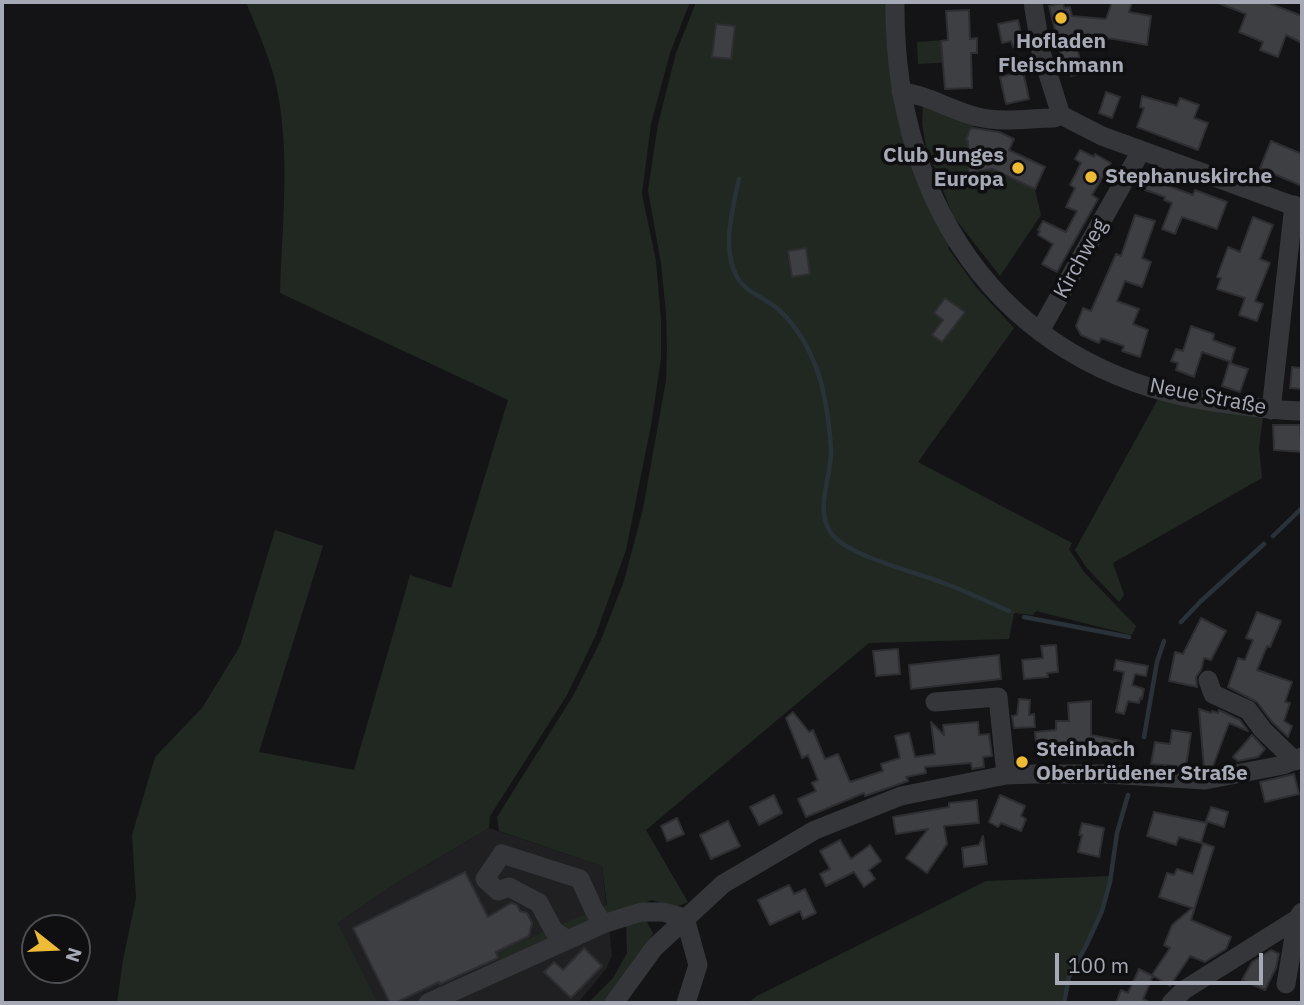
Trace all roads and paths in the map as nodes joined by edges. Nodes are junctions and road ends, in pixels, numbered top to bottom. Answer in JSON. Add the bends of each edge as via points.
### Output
{"nodes":[{"id":1,"x":895,"y":2,"type":"edge"},
{"id":2,"x":1032,"y":2,"type":"edge"},
{"id":3,"x":901,"y":92,"type":"junction"},
{"id":4,"x":1061,"y":115,"type":"junction"},
{"id":5,"x":1141,"y":151,"type":"junction"},
{"id":6,"x":1298,"y":207,"type":"edge"},
{"id":7,"x":1040,"y":331,"type":"junction"},
{"id":8,"x":1271,"y":410,"type":"junction"},
{"id":9,"x":1302,"y":411,"type":"edge"},
{"id":10,"x":1208,"y":680,"type":"dead end"},
{"id":11,"x":935,"y":702,"type":"dead end"},
{"id":12,"x":1299,"y":759,"type":"edge"},
{"id":13,"x":1006,"y":775,"type":"junction"},
{"id":14,"x":1300,"y":915,"type":"edge"},
{"id":15,"x":685,"y":918,"type":"junction"},
{"id":16,"x":603,"y":924,"type":"junction"},
{"id":17,"x":568,"y":940,"type":"junction"},
{"id":18,"x":1286,"y":984,"type":"dead end"},
{"id":19,"x":428,"y":1003,"type":"edge"},
{"id":20,"x":614,"y":1003,"type":"edge"},
{"id":21,"x":621,"y":1003,"type":"edge"},
{"id":22,"x":686,"y":1003,"type":"edge"},
{"id":23,"x":1171,"y":1003,"type":"edge"}],
"edges":[{"from":1,"to":3,"type":"street","name":"Neue Straße"},
{"from":2,"to":4,"type":"street","via":[[1041,52]]},
{"from":3,"to":4,"type":"street","via":[[992,120]]},
{"from":3,"to":7,"type":"street","name":"Neue Straße","via":[[922,172],[959,246],[995,291]]},
{"from":4,"to":5,"type":"street"},
{"from":5,"to":6,"type":"street"},
{"from":5,"to":7,"type":"street","name":"Kirchweg"},
{"from":6,"to":8,"type":"street"},
{"from":7,"to":8,"type":"street","name":"Neue Straße","via":[[1096,367],[1159,391]]},
{"from":8,"to":9,"type":"street","name":"Neue Straße"},
{"from":10,"to":12,"type":"street","via":[[1213,694],[1248,710],[1263,730]]},
{"from":11,"to":13,"type":"street","via":[[998,697]]},
{"from":12,"to":13,"type":"street","via":[[1206,780]]},
{"from":13,"to":15,"type":"street","via":[[901,796],[815,830],[723,884]]},
{"from":14,"to":18,"type":"street"},
{"from":14,"to":23,"type":"street"},
{"from":15,"to":16,"type":"street","via":[[641,912]]},
{"from":15,"to":20,"type":"street","via":[[654,948]]},
{"from":15,"to":21,"type":"street","via":[[664,955]]},
{"from":15,"to":22,"type":"street","via":[[698,965]]},
{"from":16,"to":17,"type":"street"},
{"from":16,"to":17,"type":"street","via":[[580,879],[502,854],[485,879],[498,891],[509,887],[539,903],[554,931]]},
{"from":17,"to":19,"type":"street"}]}
